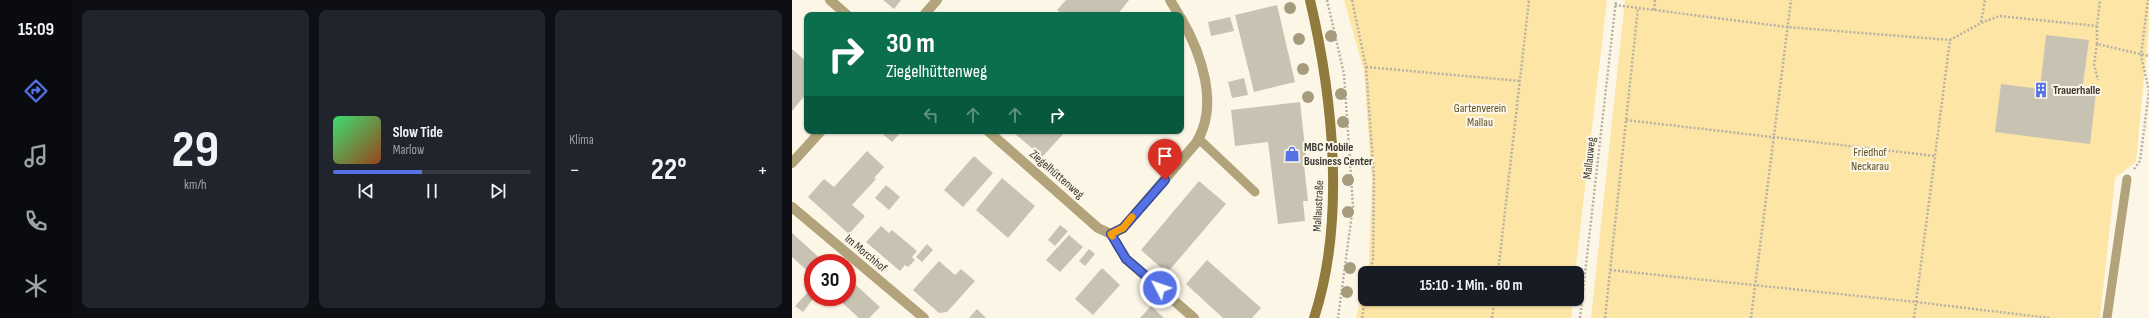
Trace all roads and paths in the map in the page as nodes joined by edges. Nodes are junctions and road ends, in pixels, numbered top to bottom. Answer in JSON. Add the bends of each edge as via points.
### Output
{"nodes":[{"id":1,"x":830,"y":0,"type":"edge"},
{"id":2,"x":937,"y":0,"type":"edge"},
{"id":3,"x":1170,"y":0,"type":"edge"},
{"id":4,"x":1310,"y":0,"type":"edge"},
{"id":5,"x":1352,"y":0,"type":"edge"},
{"id":6,"x":1529,"y":0,"type":"edge"},
{"id":7,"x":1616,"y":0,"type":"edge"},
{"id":8,"x":1655,"y":0,"type":"edge"},
{"id":9,"x":1791,"y":0,"type":"edge"},
{"id":10,"x":1985,"y":0,"type":"edge"},
{"id":11,"x":2100,"y":0,"type":"edge"},
{"id":12,"x":2148,"y":0,"type":"edge"},
{"id":13,"x":1615,"y":5,"type":"junction"},
{"id":14,"x":1638,"y":8,"type":"junction"},
{"id":15,"x":1654,"y":10,"type":"junction"},
{"id":16,"x":844,"y":12,"type":"edge"},
{"id":17,"x":927,"y":12,"type":"edge"},
{"id":18,"x":1177,"y":12,"type":"edge"},
{"id":19,"x":1981,"y":23,"type":"junction"},
{"id":20,"x":1184,"y":24,"type":"edge"},
{"id":21,"x":2097,"y":26,"type":"junction"},
{"id":22,"x":1787,"y":27,"type":"junction"},
{"id":23,"x":1950,"y":40,"type":"junction"},
{"id":24,"x":2097,"y":44,"type":"junction"},
{"id":25,"x":2141,"y":55,"type":"junction"},
{"id":26,"x":2149,"y":56,"type":"edge"},
{"id":27,"x":1366,"y":67,"type":"junction"},
{"id":28,"x":2098,"y":80,"type":"dead end"},
{"id":29,"x":1520,"y":81,"type":"junction"},
{"id":30,"x":1626,"y":120,"type":"junction"},
{"id":31,"x":818,"y":134,"type":"edge"},
{"id":32,"x":991,"y":134,"type":"edge"},
{"id":33,"x":1773,"y":137,"type":"junction"},
{"id":34,"x":1199,"y":139,"type":"junction"},
{"id":35,"x":1936,"y":156,"type":"junction"},
{"id":36,"x":792,"y":163,"type":"edge"},
{"id":37,"x":2126,"y":179,"type":"joint"},
{"id":38,"x":1255,"y":192,"type":"dead end"},
{"id":39,"x":792,"y":207,"type":"edge"},
{"id":40,"x":1111,"y":234,"type":"junction"},
{"id":41,"x":1372,"y":266,"type":"edge"},
{"id":42,"x":1499,"y":266,"type":"edge"},
{"id":43,"x":1610,"y":270,"type":"junction"},
{"id":44,"x":1755,"y":285,"type":"junction"},
{"id":45,"x":1916,"y":302,"type":"junction"},
{"id":46,"x":1364,"y":306,"type":"edge"},
{"id":47,"x":1494,"y":306,"type":"edge"},
{"id":48,"x":924,"y":318,"type":"edge"},
{"id":49,"x":1194,"y":318,"type":"edge"},
{"id":50,"x":1314,"y":318,"type":"edge"},
{"id":51,"x":1362,"y":318,"type":"edge"},
{"id":52,"x":1492,"y":318,"type":"edge"},
{"id":53,"x":1580,"y":318,"type":"edge"},
{"id":54,"x":1605,"y":318,"type":"edge"},
{"id":55,"x":1751,"y":318,"type":"edge"},
{"id":56,"x":1914,"y":318,"type":"edge"},
{"id":57,"x":2049,"y":318,"type":"edge"},
{"id":58,"x":2107,"y":318,"type":"edge"}],
"edges":[{"from":1,"to":16,"type":"street"},
{"from":2,"to":17,"type":"street"},
{"from":3,"to":18,"type":"street"},
{"from":4,"to":50,"type":"main road","name":"Mallaustraße","via":[[1330,114],[1333,193],[1329,248]]},
{"from":5,"to":27,"type":"path"},
{"from":6,"to":29,"type":"path"},
{"from":7,"to":13,"type":"path","name":"Mallauweg"},
{"from":8,"to":15,"type":"path"},
{"from":9,"to":22,"type":"path"},
{"from":10,"to":19,"type":"path"},
{"from":11,"to":21,"type":"path"},
{"from":12,"to":25,"type":"path"},
{"from":13,"to":14,"type":"path"},
{"from":13,"to":53,"type":"path","name":"Mallauweg"},
{"from":14,"to":15,"type":"path"},
{"from":14,"to":30,"type":"path"},
{"from":15,"to":22,"type":"path"},
{"from":19,"to":21,"type":"path","via":[[1999,16]]},
{"from":19,"to":23,"type":"path"},
{"from":20,"to":34,"type":"street","via":[[1195,46],[1205,79],[1206,115]]},
{"from":21,"to":24,"type":"path"},
{"from":22,"to":23,"type":"path"},
{"from":22,"to":33,"type":"path"},
{"from":23,"to":35,"type":"path"},
{"from":24,"to":25,"type":"path"},
{"from":24,"to":28,"type":"path","via":[[2094,64]]},
{"from":25,"to":26,"type":"path"},
{"from":25,"to":37,"type":"path","via":[[2149,91],[2140,161]]},
{"from":27,"to":29,"type":"path"},
{"from":27,"to":41,"type":"path","via":[[1374,177]]},
{"from":29,"to":42,"type":"path"},
{"from":30,"to":33,"type":"path"},
{"from":30,"to":43,"type":"path"},
{"from":31,"to":36,"type":"street"},
{"from":32,"to":40,"type":"street","name":"Ziegelhüttenweg","via":[[1098,228]]},
{"from":33,"to":35,"type":"path"},
{"from":33,"to":44,"type":"path"},
{"from":34,"to":38,"type":"lane"},
{"from":34,"to":40,"type":"street","via":[[1123,228]]},
{"from":35,"to":45,"type":"path"},
{"from":37,"to":58,"type":"lane"},
{"from":39,"to":48,"type":"street","name":"Im Morchhof"},
{"from":40,"to":49,"type":"street","name":"Ziegelhüttenweg","via":[[1126,259]]},
{"from":43,"to":44,"type":"path"},
{"from":43,"to":54,"type":"path"},
{"from":44,"to":45,"type":"path"},
{"from":44,"to":55,"type":"path"},
{"from":45,"to":56,"type":"path"},
{"from":45,"to":57,"type":"path"},
{"from":46,"to":51,"type":"path"},
{"from":47,"to":52,"type":"path"}]}
